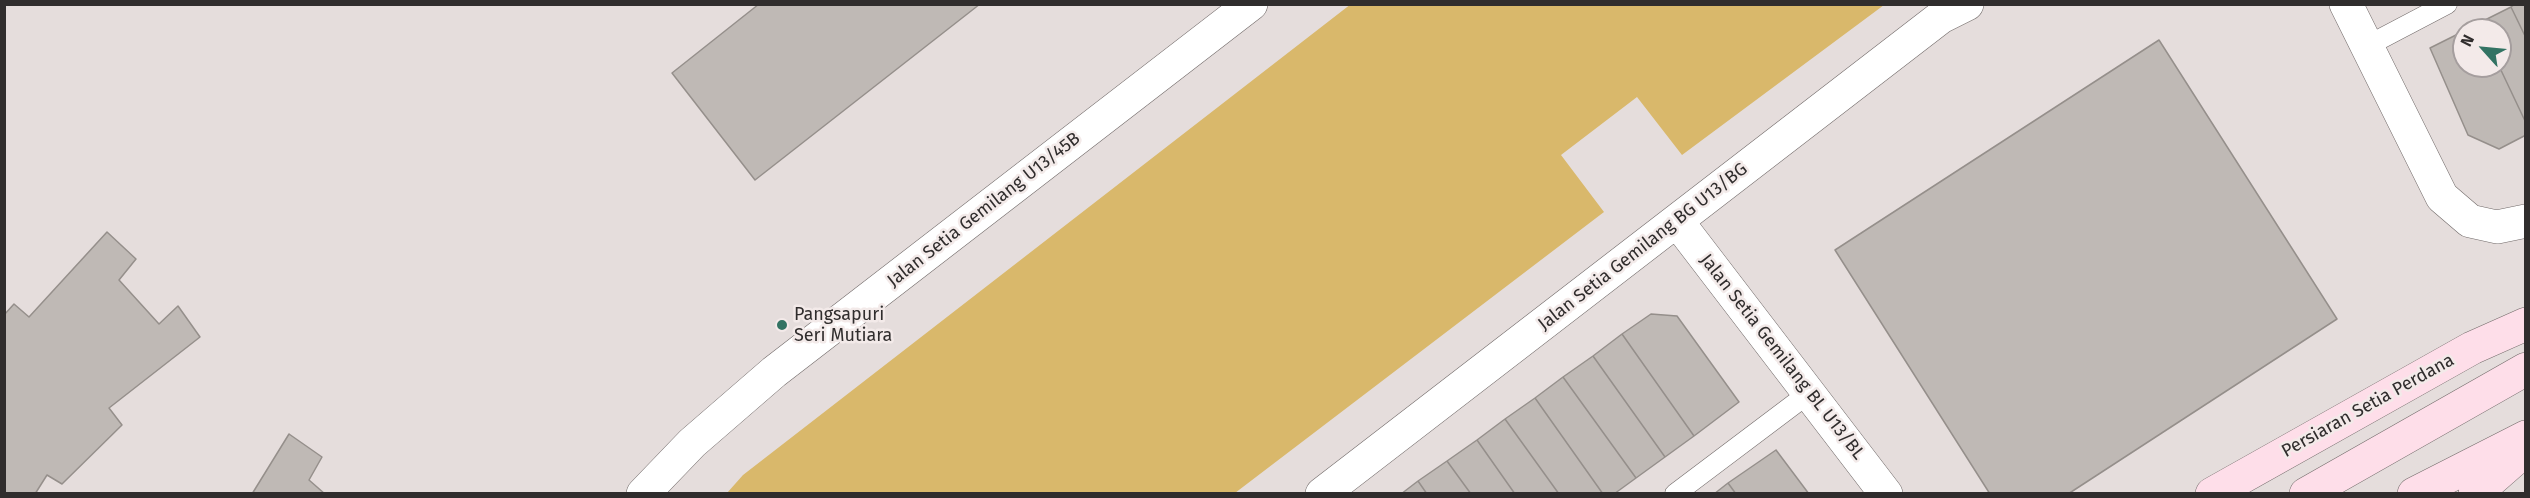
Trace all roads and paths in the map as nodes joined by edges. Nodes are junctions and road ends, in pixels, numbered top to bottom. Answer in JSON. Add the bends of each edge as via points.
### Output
{"nodes":[{"id":1,"x":1251,"y":4,"type":"edge"},
{"id":2,"x":1967,"y":4,"type":"edge"},
{"id":3,"x":2346,"y":4,"type":"edge"},
{"id":4,"x":2446,"y":4,"type":"edge"},
{"id":5,"x":2367,"y":46,"type":"junction"},
{"id":6,"x":1677,"y":221,"type":"junction"},
{"id":7,"x":2511,"y":224,"type":"edge"},
{"id":8,"x":2526,"y":324,"type":"edge"},
{"id":9,"x":2526,"y":369,"type":"edge"},
{"id":10,"x":1809,"y":393,"type":"junction"},
{"id":11,"x":2526,"y":437,"type":"edge"},
{"id":12,"x":2526,"y":450,"type":"edge"},
{"id":13,"x":1336,"y":489,"type":"edge"},
{"id":14,"x":643,"y":494,"type":"edge"},
{"id":15,"x":1675,"y":494,"type":"edge"},
{"id":16,"x":1886,"y":494,"type":"edge"},
{"id":17,"x":2212,"y":494,"type":"edge"},
{"id":18,"x":2306,"y":494,"type":"edge"},
{"id":19,"x":2415,"y":494,"type":"edge"},
{"id":20,"x":2475,"y":494,"type":"edge"}],
"edges":[{"from":1,"to":14,"type":"street","name":"Jalan Setia Gemilang U13/45B","via":[[774,372],[692,443]]},
{"from":2,"to":6,"type":"street","name":"Jalan Setia Gemilang BG U13/BG","via":[[1941,17]]},
{"from":3,"to":5,"type":"street"},
{"from":4,"to":5,"type":"lane"},
{"from":5,"to":7,"type":"street","via":[[2442,197],[2470,220]]},
{"from":6,"to":10,"type":"street","name":"Jalan Setia Gemilang BL U13/BL"},
{"from":6,"to":13,"type":"street","name":"Jalan Setia Gemilang BG U13/BG"},
{"from":8,"to":17,"type":"main road","name":"Persiaran Setia Perdana","via":[[2472,348]]},
{"from":9,"to":18,"type":"main road"},
{"from":10,"to":15,"type":"lane"},
{"from":10,"to":16,"type":"street","name":"Jalan Setia Gemilang BL U13/BL"},
{"from":11,"to":19,"type":"main road"},
{"from":12,"to":20,"type":"main road"}]}
